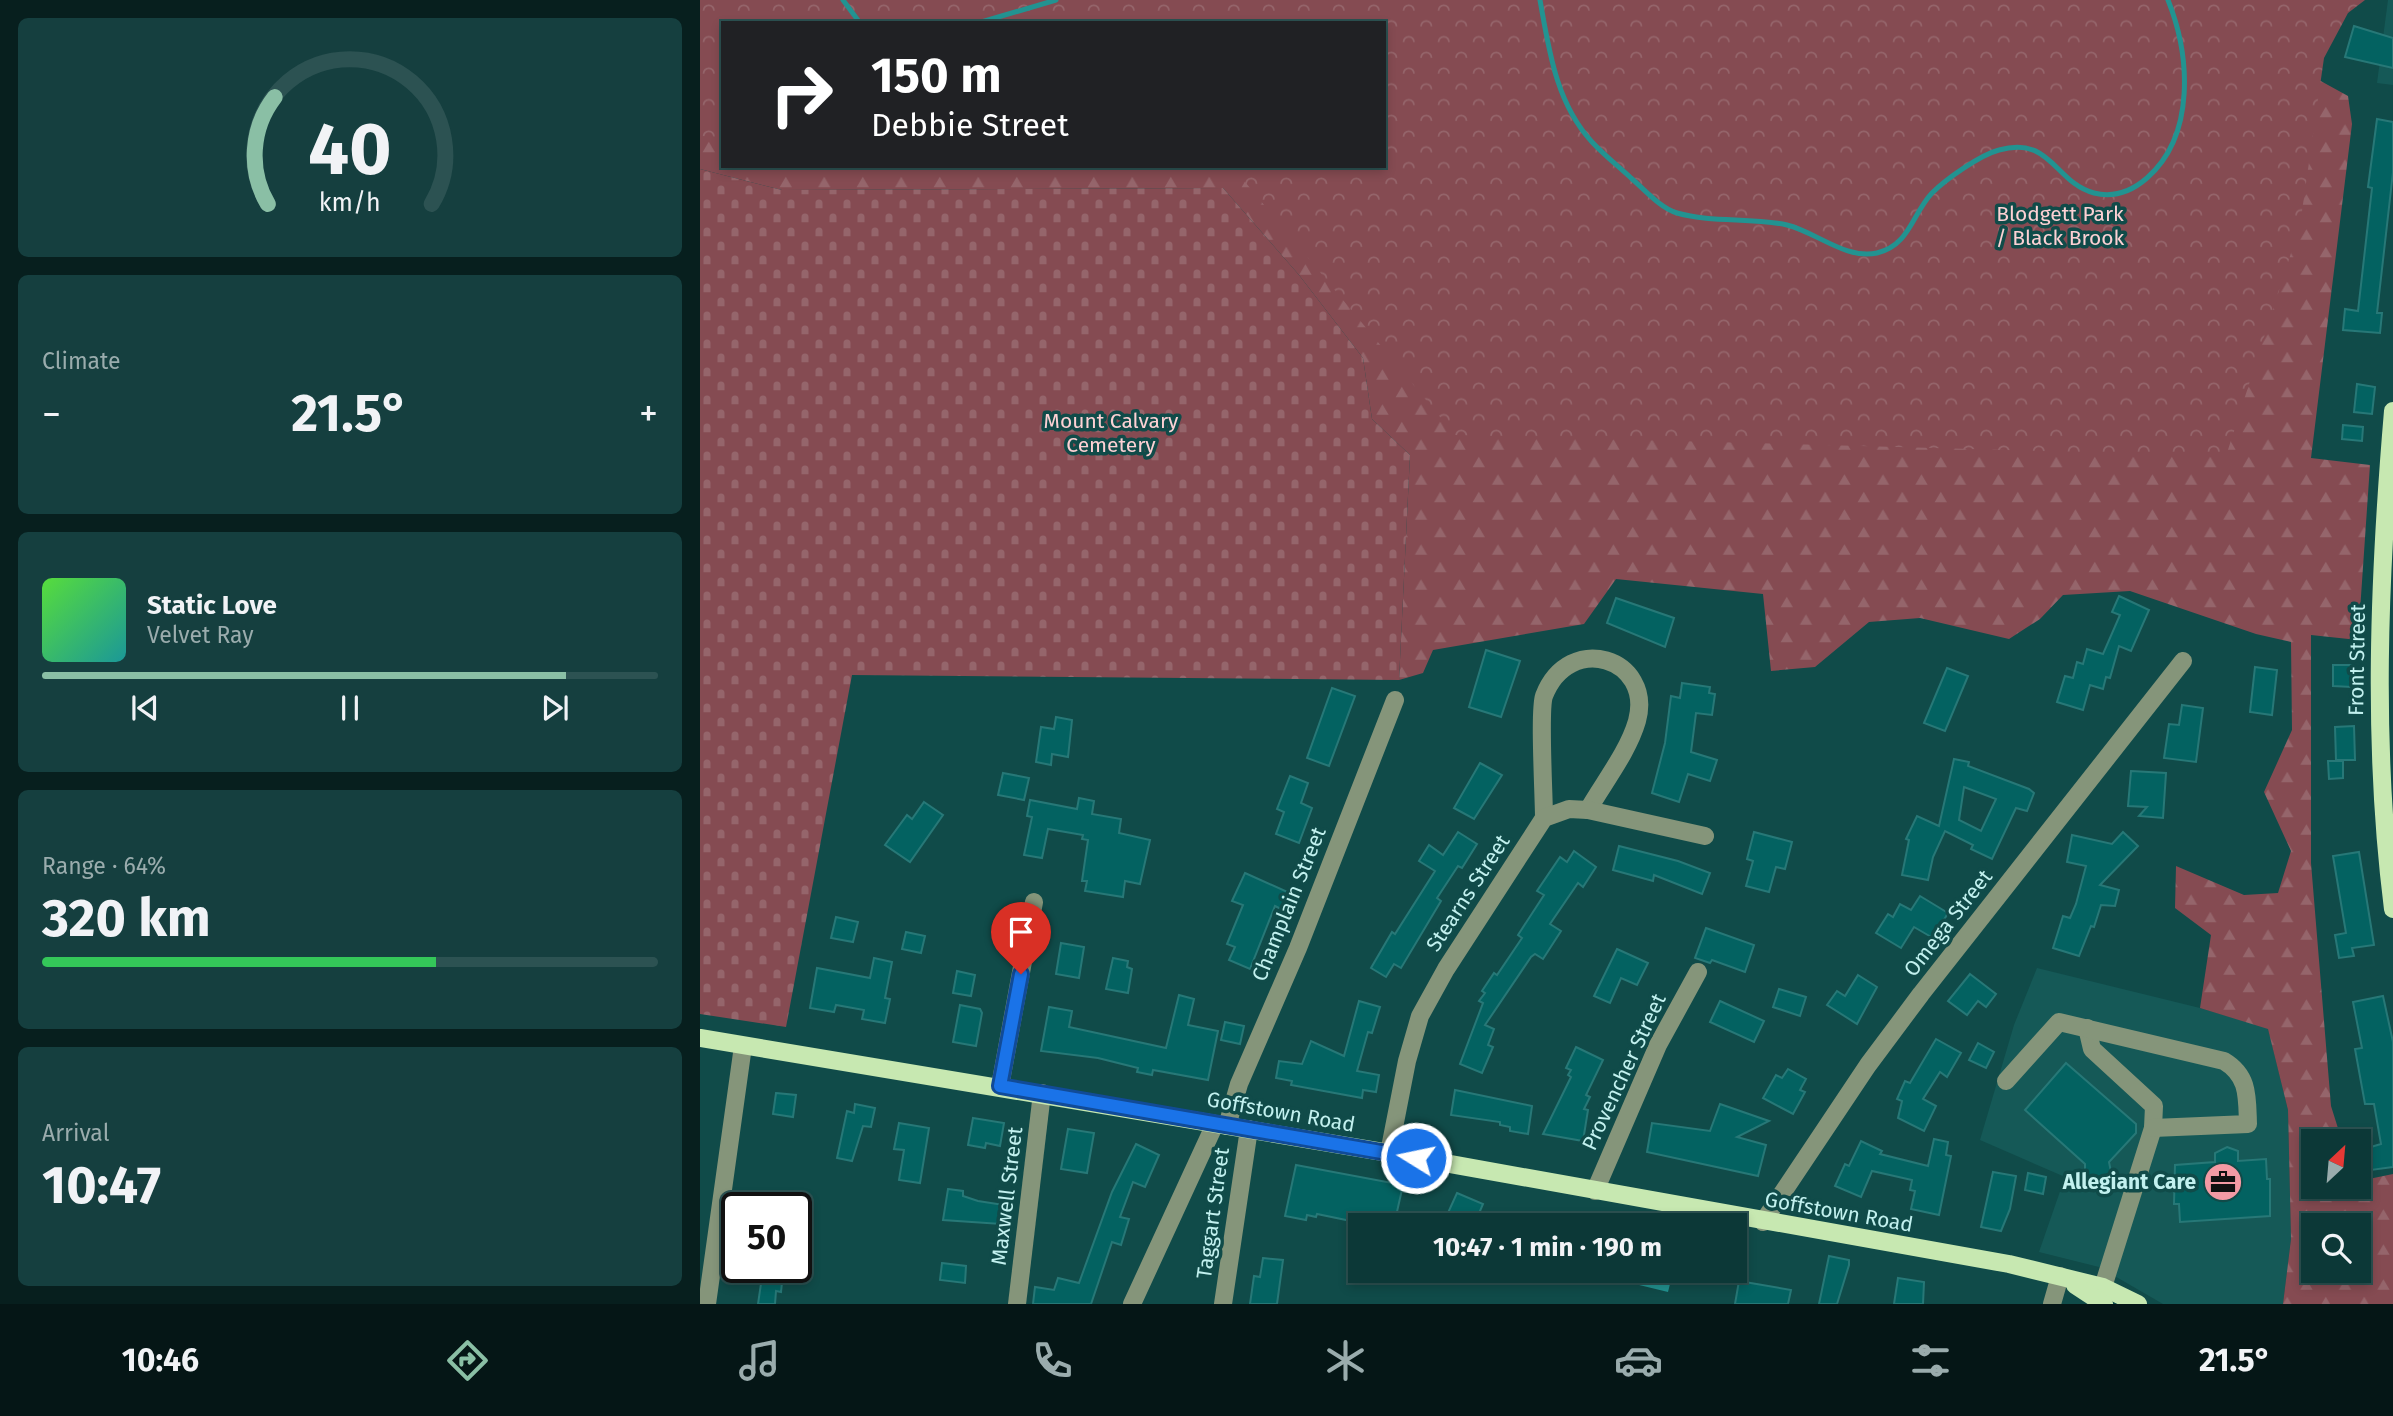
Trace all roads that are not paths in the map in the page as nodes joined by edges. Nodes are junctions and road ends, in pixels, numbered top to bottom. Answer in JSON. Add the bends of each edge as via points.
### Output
{"nodes":[{"id":1,"x":2393,"y":411,"type":"edge"},
{"id":2,"x":2183,"y":661,"type":"dead end"},
{"id":3,"x":1395,"y":700,"type":"dead end"},
{"id":4,"x":1588,"y":810,"type":"junction"},
{"id":5,"x":1545,"y":818,"type":"junction"},
{"id":6,"x":1705,"y":836,"type":"dead end"},
{"id":7,"x":1034,"y":902,"type":"dead end"},
{"id":8,"x":2393,"y":909,"type":"edge"},
{"id":9,"x":1698,"y":972,"type":"dead end"},
{"id":10,"x":2087,"y":1028,"type":"junction"},
{"id":11,"x":700,"y":1038,"type":"edge"},
{"id":12,"x":743,"y":1046,"type":"junction"},
{"id":13,"x":2006,"y":1081,"type":"dead end"},
{"id":14,"x":1000,"y":1086,"type":"junction"},
{"id":15,"x":1042,"y":1093,"type":"junction"},
{"id":16,"x":1221,"y":1125,"type":"junction"},
{"id":17,"x":2153,"y":1128,"type":"junction"},
{"id":18,"x":1249,"y":1129,"type":"junction"},
{"id":19,"x":1389,"y":1153,"type":"junction"},
{"id":20,"x":1595,"y":1191,"type":"junction"},
{"id":21,"x":1763,"y":1222,"type":"junction"},
{"id":22,"x":2060,"y":1276,"type":"junction"},
{"id":23,"x":2103,"y":1296,"type":"edge"},
{"id":24,"x":707,"y":1304,"type":"edge"},
{"id":25,"x":1017,"y":1304,"type":"edge"},
{"id":26,"x":1132,"y":1304,"type":"edge"},
{"id":27,"x":1223,"y":1304,"type":"edge"},
{"id":28,"x":2052,"y":1304,"type":"edge"},
{"id":29,"x":2138,"y":1304,"type":"edge"}],
"edges":[{"from":1,"to":8,"type":"main road","name":"Front Street","via":[[2378,731]]},
{"from":2,"to":21,"type":"street","name":"Omega Street","via":[[1921,994]]},
{"from":3,"to":16,"type":"street","name":"Champlain Street","via":[[1311,916]]},
{"from":4,"to":5,"type":"street","via":[[1569,809]]},
{"from":4,"to":5,"type":"street","via":[[1628,742],[1638,709],[1629,676],[1616,664],[1594,656],[1575,662],[1558,675],[1544,697]]},
{"from":4,"to":6,"type":"street"},
{"from":5,"to":19,"type":"street","name":"Stearns Street","via":[[1420,1016]]},
{"from":7,"to":14,"type":"street"},
{"from":9,"to":20,"type":"street","name":"Provencher Street","via":[[1658,1045]]},
{"from":10,"to":13,"type":"street","via":[[2059,1022]]},
{"from":10,"to":17,"type":"street","via":[[2092,1049],[2154,1106]]},
{"from":10,"to":17,"type":"street","via":[[2224,1061],[2238,1069],[2246,1087],[2248,1124]]},
{"from":11,"to":12,"type":"main road","name":"Goffstown Road"},
{"from":12,"to":14,"type":"main road","name":"Goffstown Road"},
{"from":12,"to":24,"type":"street"},
{"from":14,"to":15,"type":"main road","name":"Goffstown Road"},
{"from":15,"to":16,"type":"main road","name":"Goffstown Road"},
{"from":15,"to":25,"type":"street","name":"Maxwell Street"},
{"from":16,"to":18,"type":"main road","name":"Goffstown Road"},
{"from":16,"to":26,"type":"street","name":"Champlain Street"},
{"from":17,"to":23,"type":"street"},
{"from":18,"to":19,"type":"main road","name":"Goffstown Road"},
{"from":18,"to":27,"type":"street","name":"Taggart Street"},
{"from":19,"to":20,"type":"main road","name":"Goffstown Road"},
{"from":20,"to":21,"type":"main road","name":"Goffstown Road"},
{"from":21,"to":22,"type":"main road","name":"Goffstown Road"},
{"from":22,"to":23,"type":"main road","name":"Goffstown Road"},
{"from":22,"to":28,"type":"street"},
{"from":23,"to":29,"type":"main road","name":"Goffstown Road"}]}
